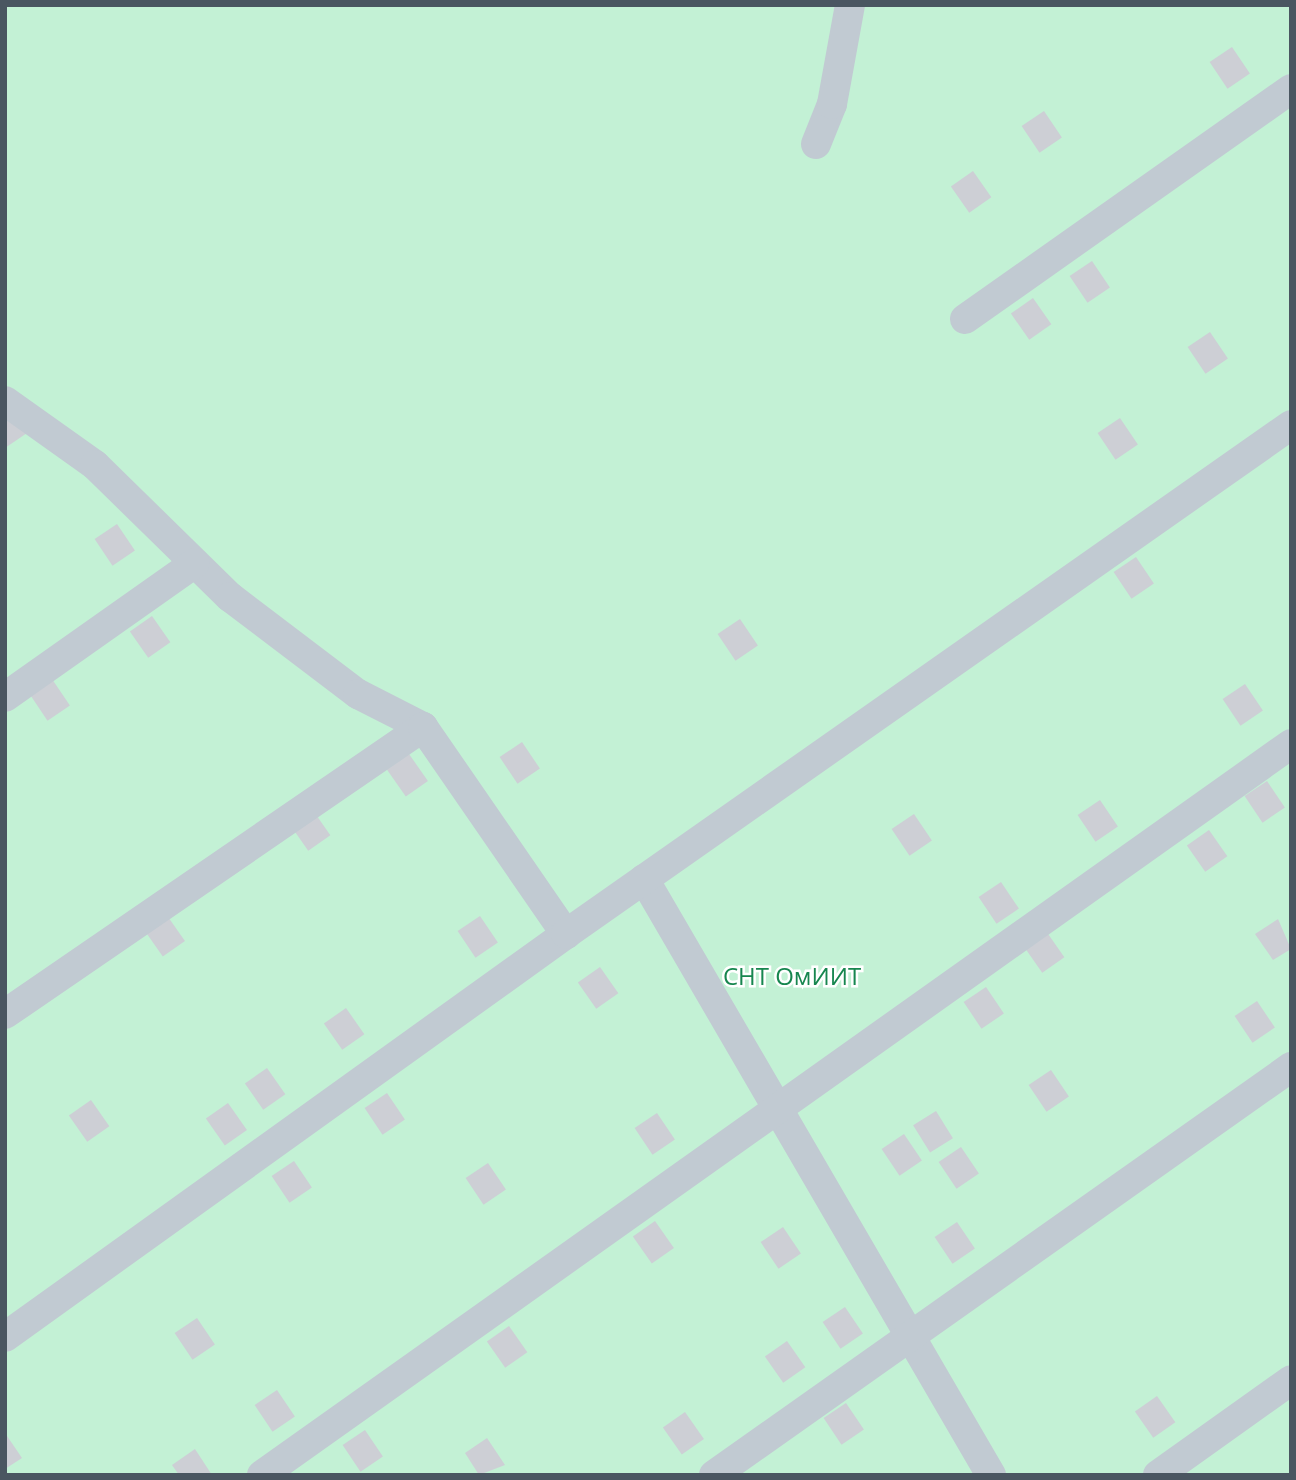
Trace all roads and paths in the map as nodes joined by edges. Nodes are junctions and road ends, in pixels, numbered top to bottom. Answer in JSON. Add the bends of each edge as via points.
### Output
{"nodes":[{"id":1,"x":850,"y":5,"type":"edge"},
{"id":2,"x":1291,"y":89,"type":"edge"},
{"id":3,"x":816,"y":144,"type":"dead end"},
{"id":4,"x":965,"y":319,"type":"dead end"},
{"id":5,"x":5,"y":401,"type":"edge"},
{"id":6,"x":1291,"y":425,"type":"edge"},
{"id":7,"x":195,"y":563,"type":"junction"},
{"id":8,"x":5,"y":697,"type":"edge"},
{"id":9,"x":423,"y":727,"type":"junction"},
{"id":10,"x":1291,"y":744,"type":"edge"},
{"id":11,"x":644,"y":879,"type":"junction"},
{"id":12,"x":565,"y":934,"type":"junction"},
{"id":13,"x":5,"y":1014,"type":"edge"},
{"id":14,"x":1291,"y":1067,"type":"edge"},
{"id":15,"x":780,"y":1111,"type":"junction"},
{"id":16,"x":911,"y":1335,"type":"junction"},
{"id":17,"x":5,"y":1337,"type":"edge"},
{"id":18,"x":1291,"y":1380,"type":"edge"},
{"id":19,"x":262,"y":1475,"type":"edge"},
{"id":20,"x":714,"y":1475,"type":"edge"},
{"id":21,"x":991,"y":1475,"type":"edge"},
{"id":22,"x":1158,"y":1475,"type":"edge"}],
"edges":[{"from":1,"to":3,"type":"street","via":[[832,104]]},
{"from":2,"to":4,"type":"street"},
{"from":5,"to":7,"type":"street","via":[[95,465]]},
{"from":6,"to":11,"type":"street"},
{"from":7,"to":8,"type":"street"},
{"from":7,"to":9,"type":"street","via":[[230,597],[358,694]]},
{"from":9,"to":12,"type":"street"},
{"from":9,"to":13,"type":"street"},
{"from":10,"to":15,"type":"street"},
{"from":11,"to":12,"type":"street"},
{"from":11,"to":15,"type":"street"},
{"from":12,"to":17,"type":"street"},
{"from":14,"to":16,"type":"street"},
{"from":15,"to":16,"type":"street"},
{"from":15,"to":19,"type":"street"},
{"from":16,"to":20,"type":"street"},
{"from":16,"to":21,"type":"street"},
{"from":18,"to":22,"type":"street"}]}
